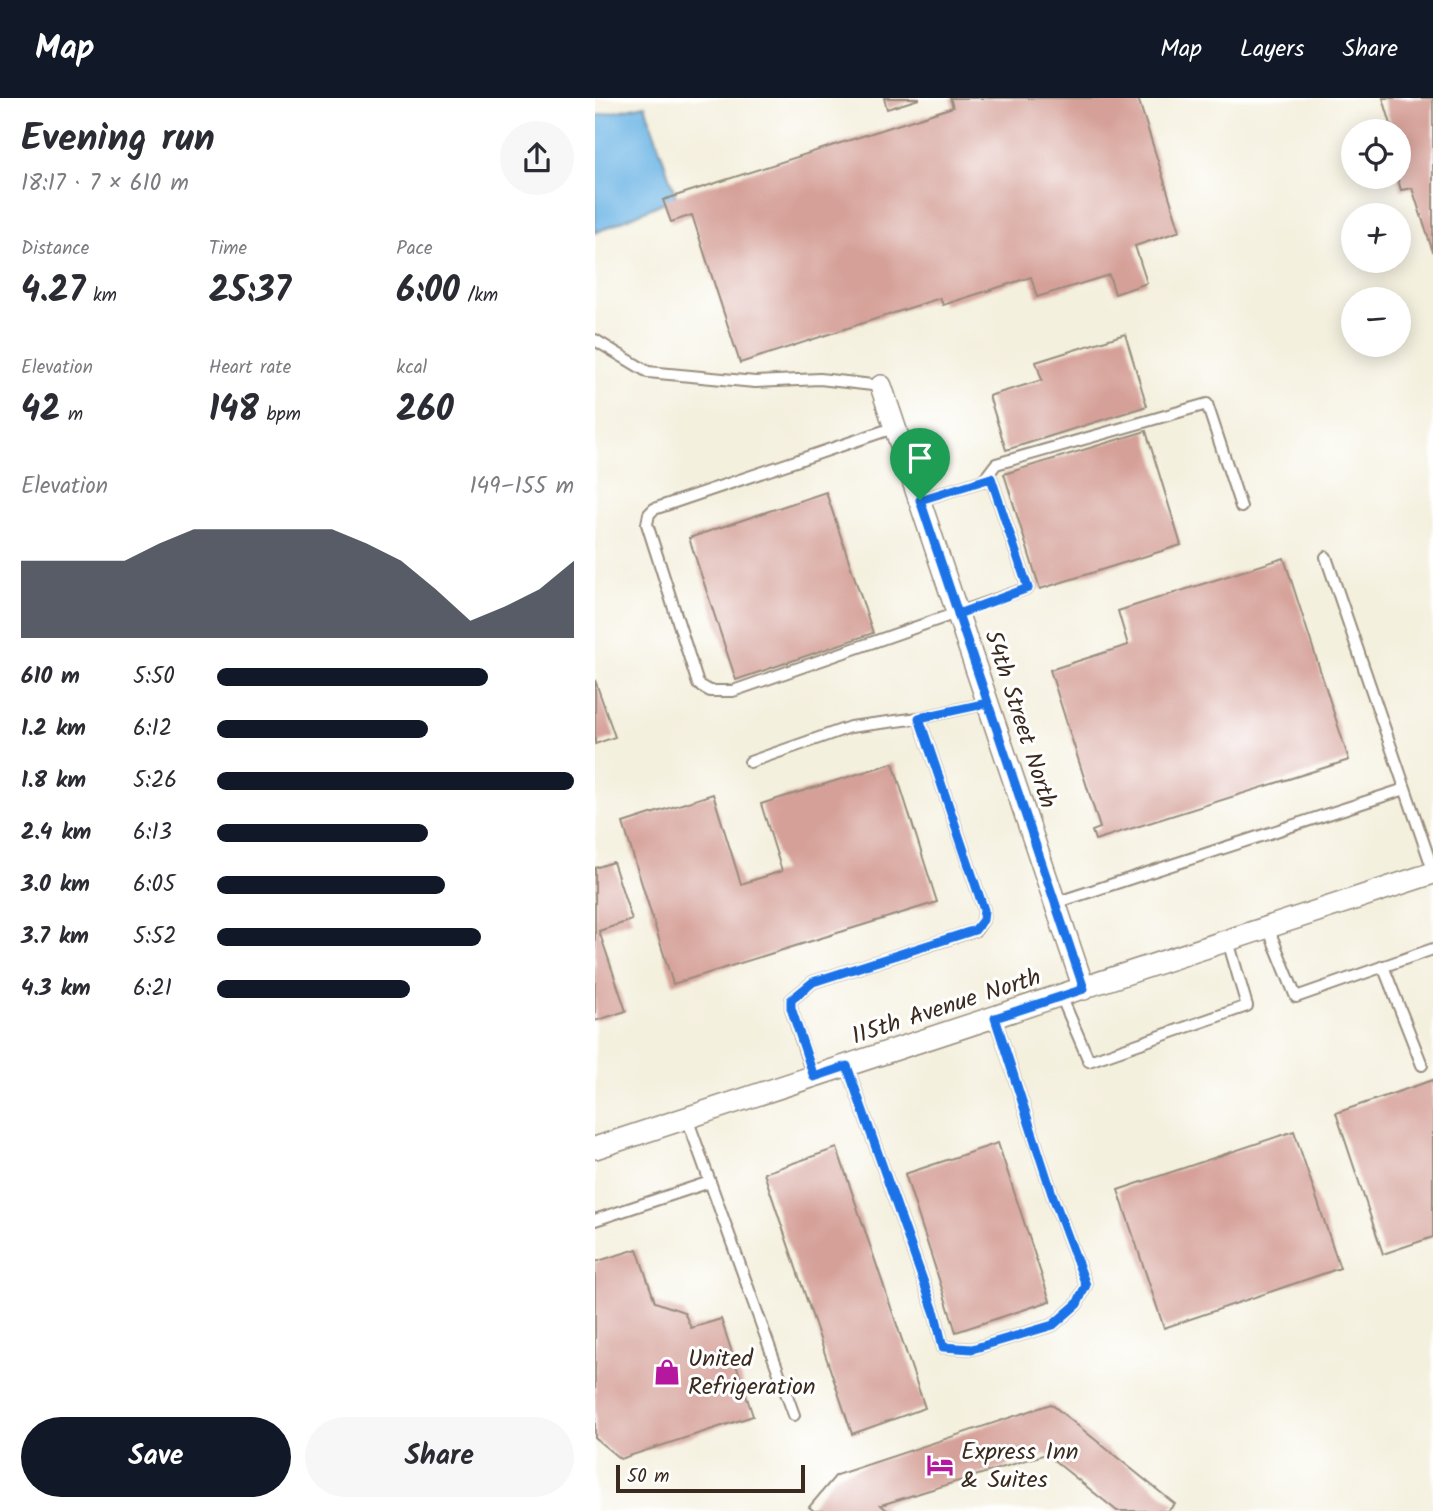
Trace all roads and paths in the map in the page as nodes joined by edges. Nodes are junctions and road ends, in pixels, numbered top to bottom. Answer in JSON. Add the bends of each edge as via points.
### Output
{"nodes":[{"id":1,"x":595,"y":340,"type":"edge"},
{"id":2,"x":881,"y":386,"type":"joint"},
{"id":3,"x":896,"y":427,"type":"junction"},
{"id":4,"x":983,"y":481,"type":"junction"},
{"id":5,"x":920,"y":500,"type":"junction"},
{"id":6,"x":1241,"y":507,"type":"dead end"},
{"id":7,"x":1326,"y":557,"type":"dead end"},
{"id":8,"x":958,"y":614,"type":"junction"},
{"id":9,"x":988,"y":703,"type":"junction"},
{"id":10,"x":919,"y":718,"type":"junction"},
{"id":11,"x":750,"y":762,"type":"dead end"},
{"id":12,"x":1405,"y":789,"type":"junction"},
{"id":13,"x":1433,"y":872,"type":"edge"},
{"id":14,"x":1055,"y":902,"type":"junction"},
{"id":15,"x":1268,"y":928,"type":"junction"},
{"id":16,"x":1228,"y":941,"type":"junction"},
{"id":17,"x":1433,"y":949,"type":"edge"},
{"id":18,"x":1383,"y":966,"type":"junction"},
{"id":19,"x":1084,"y":989,"type":"junction"},
{"id":20,"x":1061,"y":996,"type":"junction"},
{"id":21,"x":995,"y":1018,"type":"junction"},
{"id":22,"x":1422,"y":1065,"type":"dead end"},
{"id":23,"x":847,"y":1066,"type":"junction"},
{"id":24,"x":814,"y":1077,"type":"junction"},
{"id":25,"x":687,"y":1118,"type":"junction"},
{"id":26,"x":595,"y":1148,"type":"edge"},
{"id":27,"x":710,"y":1182,"type":"junction"},
{"id":28,"x":595,"y":1220,"type":"edge"},
{"id":29,"x":794,"y":1415,"type":"dead end"}],
"edges":[{"from":1,"to":2,"type":"lane","via":[[648,372],[755,382],[820,379]]},
{"from":2,"to":3,"type":"street","name":"54th Street North"},
{"from":3,"to":5,"type":"street","name":"54th Street North"},
{"from":3,"to":8,"type":"lane","via":[[649,514],[647,524],[698,684],[710,691],[733,691]]},
{"from":4,"to":5,"type":"lane"},
{"from":4,"to":6,"type":"lane","via":[[996,464],[1207,404]]},
{"from":4,"to":8,"type":"lane","via":[[991,478],[1028,588]]},
{"from":5,"to":8,"type":"street","name":"54th Street North"},
{"from":7,"to":12,"type":"lane"},
{"from":8,"to":9,"type":"street","name":"54th Street North"},
{"from":9,"to":10,"type":"lane"},
{"from":9,"to":14,"type":"street","name":"54th Street North"},
{"from":10,"to":11,"type":"lane","via":[[850,727]]},
{"from":10,"to":24,"type":"lane","via":[[984,910],[983,920],[975,930],[813,982],[791,1000]]},
{"from":12,"to":13,"type":"lane"},
{"from":12,"to":14,"type":"lane"},
{"from":13,"to":15,"type":"street","name":"115th Avenue North"},
{"from":14,"to":19,"type":"street","name":"54th Street North"},
{"from":15,"to":16,"type":"street","name":"115th Avenue North"},
{"from":15,"to":18,"type":"lane","via":[[1296,996]]},
{"from":16,"to":19,"type":"street","name":"115th Avenue North"},
{"from":16,"to":20,"type":"lane","via":[[1247,1006],[1089,1061]]},
{"from":17,"to":18,"type":"lane"},
{"from":18,"to":22,"type":"lane"},
{"from":19,"to":20,"type":"street","name":"115th Avenue North"},
{"from":20,"to":21,"type":"street","name":"115th Avenue North"},
{"from":21,"to":23,"type":"street","name":"115th Avenue North"},
{"from":21,"to":23,"type":"lane","via":[[1086,1285],[1077,1304],[1053,1325],[972,1349],[943,1347]]},
{"from":23,"to":24,"type":"street","name":"115th Avenue North"},
{"from":24,"to":25,"type":"street","name":"115th Avenue North"},
{"from":25,"to":26,"type":"street","name":"115th Avenue North"},
{"from":25,"to":27,"type":"lane"},
{"from":27,"to":28,"type":"lane"},
{"from":27,"to":29,"type":"lane"}]}
